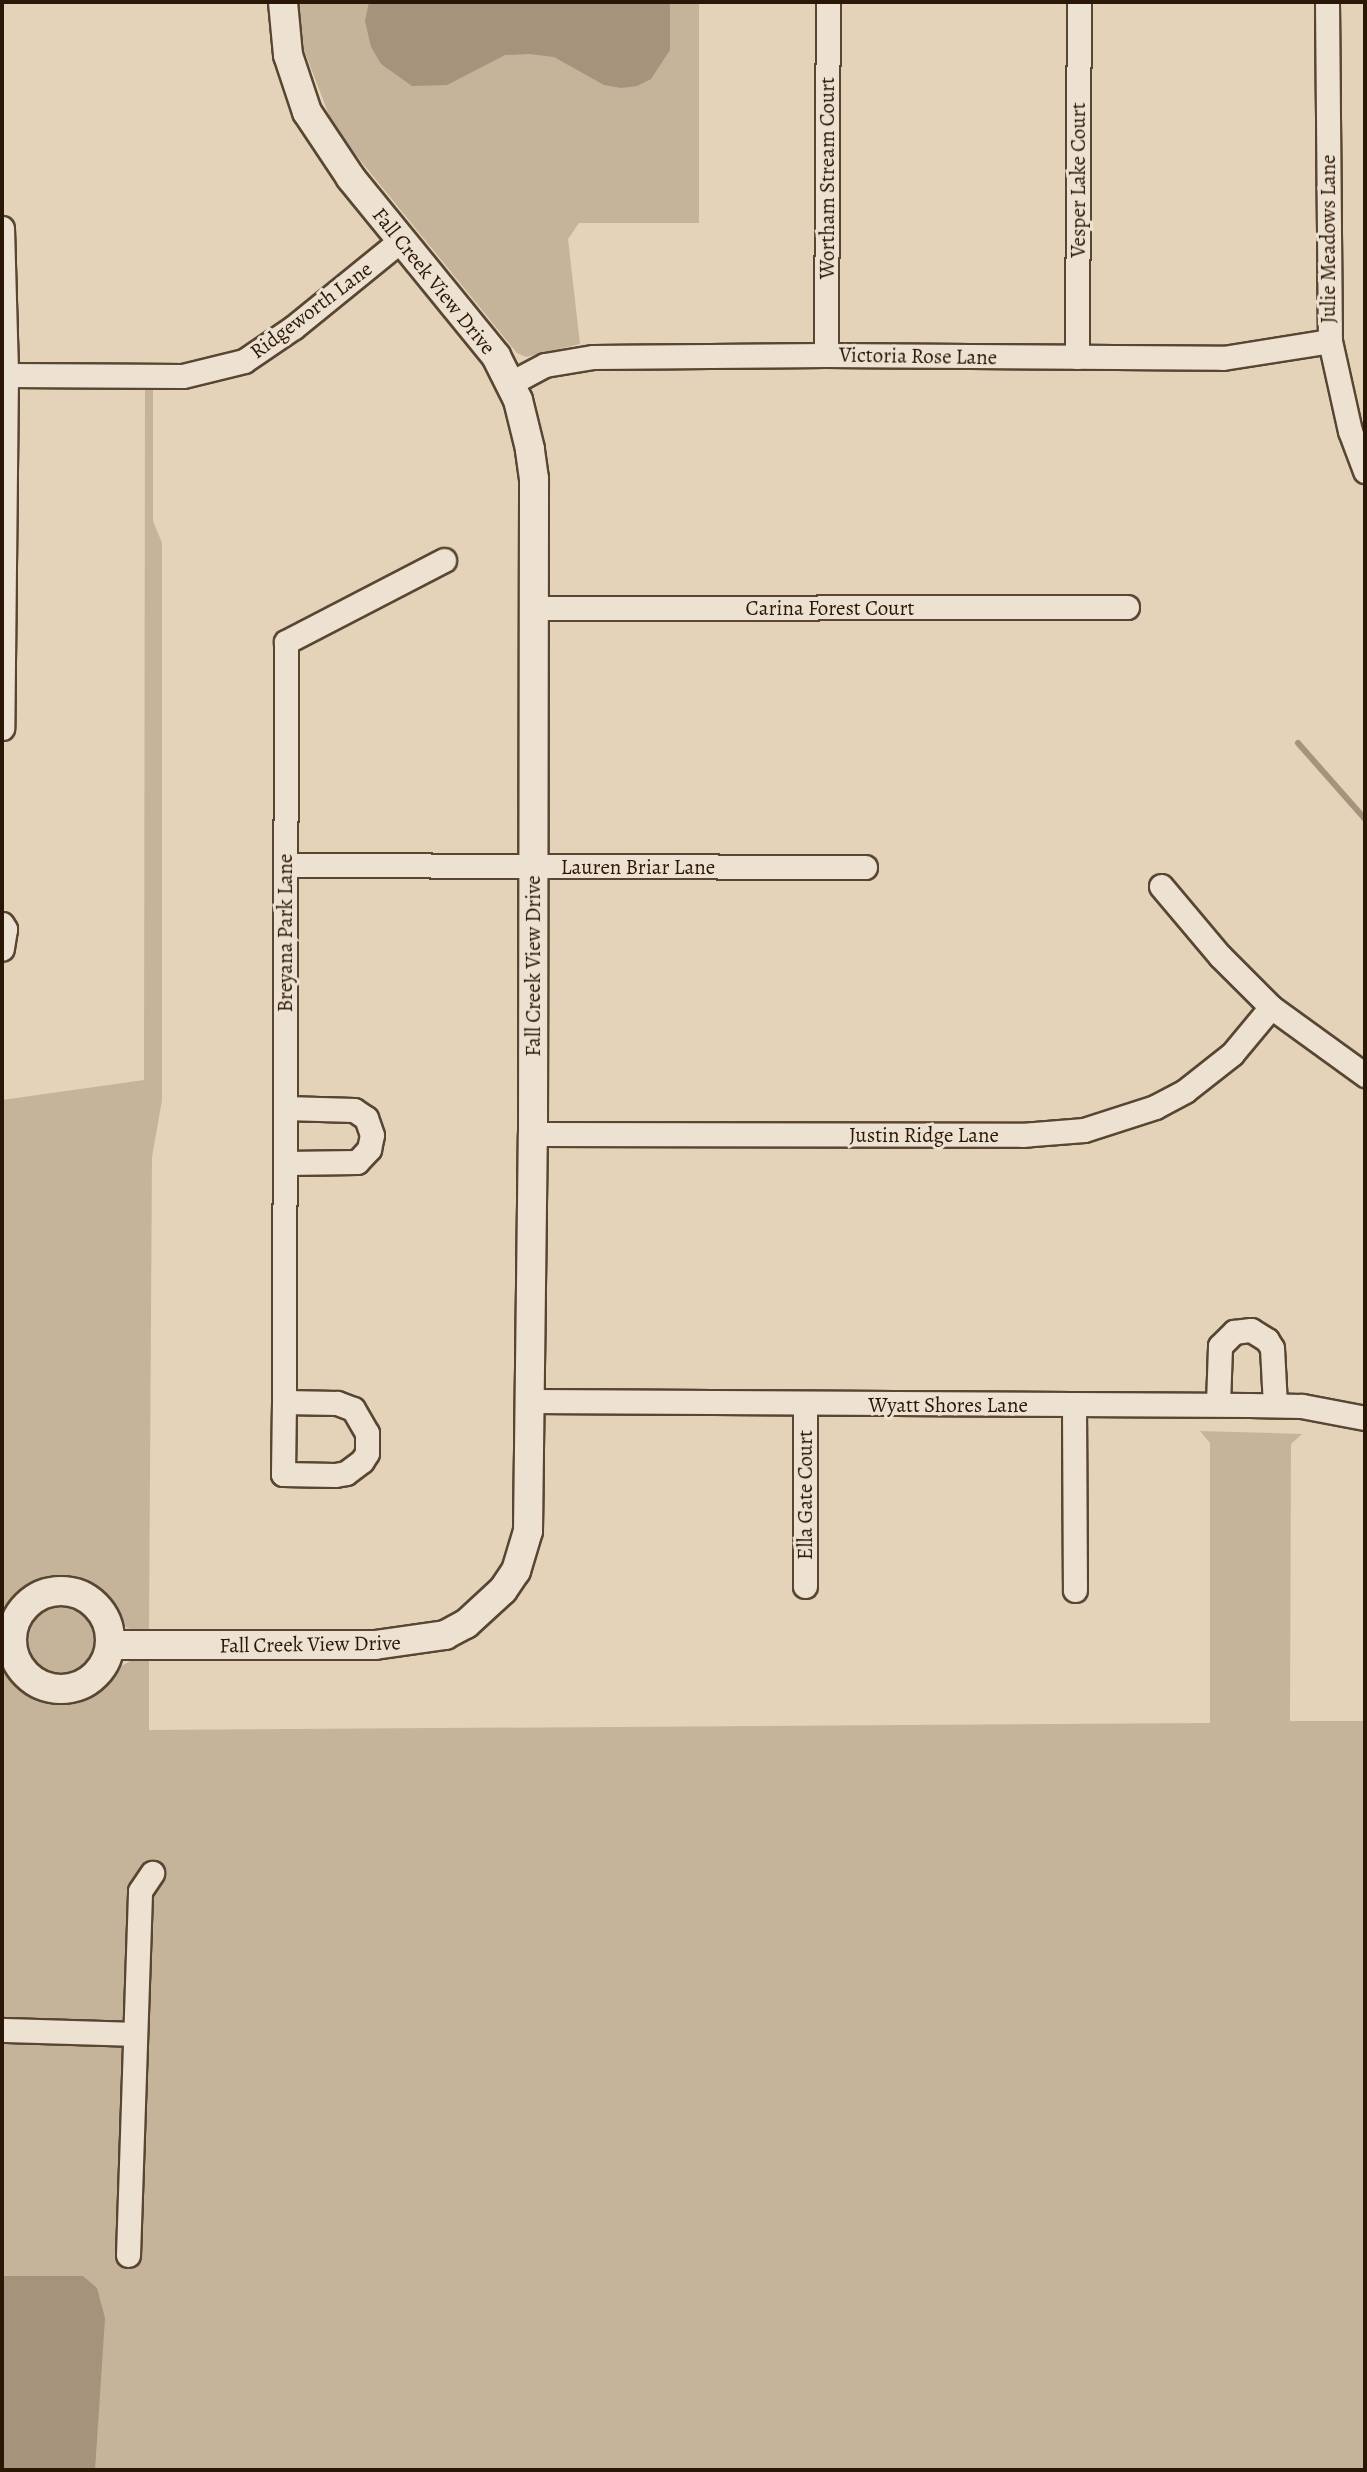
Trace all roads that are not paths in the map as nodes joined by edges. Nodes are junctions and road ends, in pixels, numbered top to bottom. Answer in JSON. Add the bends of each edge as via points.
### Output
{"nodes":[{"id":1,"x":283,"y":2,"type":"edge"},
{"id":2,"x":828,"y":2,"type":"edge"},
{"id":3,"x":1079,"y":2,"type":"edge"},
{"id":4,"x":1327,"y":2,"type":"edge"},
{"id":5,"x":2,"y":228,"type":"edge"},
{"id":6,"x":401,"y":240,"type":"junction"},
{"id":7,"x":1329,"y":341,"type":"junction"},
{"id":8,"x":827,"y":355,"type":"junction"},
{"id":9,"x":1077,"y":358,"type":"junction"},
{"id":10,"x":6,"y":375,"type":"junction"},
{"id":11,"x":511,"y":383,"type":"junction"},
{"id":12,"x":1365,"y":471,"type":"edge"},
{"id":13,"x":443,"y":560,"type":"dead end"},
{"id":14,"x":1127,"y":607,"type":"dead end"},
{"id":15,"x":533,"y":608,"type":"junction"},
{"id":16,"x":2,"y":728,"type":"edge"},
{"id":17,"x":285,"y":865,"type":"junction"},
{"id":18,"x":533,"y":867,"type":"junction"},
{"id":19,"x":865,"y":867,"type":"dead end"},
{"id":20,"x":1161,"y":886,"type":"dead end"},
{"id":21,"x":2,"y":924,"type":"edge"},
{"id":22,"x":2,"y":949,"type":"edge"},
{"id":23,"x":1271,"y":1007,"type":"junction"},
{"id":24,"x":1365,"y":1074,"type":"edge"},
{"id":25,"x":285,"y":1108,"type":"junction"},
{"id":26,"x":533,"y":1134,"type":"junction"},
{"id":27,"x":285,"y":1163,"type":"junction"},
{"id":28,"x":531,"y":1401,"type":"junction"},
{"id":29,"x":284,"y":1402,"type":"dead end"},
{"id":30,"x":805,"y":1403,"type":"junction"},
{"id":31,"x":1218,"y":1404,"type":"junction"},
{"id":32,"x":1275,"y":1405,"type":"junction"},
{"id":33,"x":1074,"y":1406,"type":"junction"},
{"id":34,"x":1365,"y":1418,"type":"edge"},
{"id":35,"x":805,"y":1586,"type":"dead end"},
{"id":36,"x":1075,"y":1590,"type":"dead end"},
{"id":37,"x":7,"y":1626,"type":"edge"},
{"id":38,"x":110,"y":1645,"type":"junction"},
{"id":39,"x":152,"y":1873,"type":"dead end"},
{"id":40,"x":2,"y":2030,"type":"edge"},
{"id":41,"x":134,"y":2034,"type":"junction"},
{"id":42,"x":128,"y":2255,"type":"dead end"}],
"edges":[{"from":1,"to":6,"type":"street","name":"Fall Creek View Drive","via":[[288,55],[307,112],[334,157]]},
{"from":2,"to":8,"type":"street","name":"Wortham Stream Court"},
{"from":3,"to":9,"type":"street","name":"Vesper Lake Court"},
{"from":4,"to":7,"type":"street","name":"Julie Meadows Lane"},
{"from":5,"to":10,"type":"street"},
{"from":6,"to":10,"type":"street","name":"Ridgeworth Lane","via":[[244,362],[183,376]]},
{"from":6,"to":11,"type":"street","name":"Fall Creek View Drive","via":[[478,331]]},
{"from":7,"to":9,"type":"street","name":"Victoria Rose Lane","via":[[1223,358]]},
{"from":7,"to":12,"type":"street","name":"Julie Meadows Lane","via":[[1350,431]]},
{"from":8,"to":9,"type":"street","name":"Victoria Rose Lane"},
{"from":8,"to":11,"type":"street","name":"Victoria Rose Lane","via":[[574,359],[545,365]]},
{"from":10,"to":16,"type":"street"},
{"from":11,"to":15,"type":"street","name":"Fall Creek View Drive","via":[[534,479]]},
{"from":13,"to":17,"type":"street","name":"Breyana Park Lane","via":[[286,642]]},
{"from":14,"to":15,"type":"street","name":"Carina Forest Court"},
{"from":15,"to":18,"type":"street","name":"Fall Creek View Drive"},
{"from":17,"to":18,"type":"street","name":"Lauren Briar Lane"},
{"from":17,"to":25,"type":"street","name":"Breyana Park Lane"},
{"from":18,"to":19,"type":"street","name":"Lauren Briar Lane"},
{"from":18,"to":26,"type":"street","name":"Fall Creek View Drive"},
{"from":20,"to":23,"type":"street"},
{"from":21,"to":22,"type":"street"},
{"from":23,"to":24,"type":"street"},
{"from":23,"to":26,"type":"street","name":"Justin Ridge Lane","via":[[1208,1076],[1155,1107],[1084,1130],[1022,1135]]},
{"from":25,"to":27,"type":"street","name":"Breyana Park Lane"},
{"from":25,"to":27,"type":"street","via":[[354,1110],[366,1118],[372,1135],[369,1149],[357,1162]]},
{"from":26,"to":28,"type":"street","name":"Fall Creek View Drive"},
{"from":27,"to":29,"type":"street","name":"Breyana Park Lane"},
{"from":28,"to":30,"type":"street","name":"Wyatt Shores Lane"},
{"from":28,"to":38,"type":"street","name":"Fall Creek View Drive","via":[[530,1511],[523,1552],[503,1590],[466,1624],[426,1640],[375,1645]]},
{"from":30,"to":33,"type":"street","name":"Wyatt Shores Lane"},
{"from":30,"to":35,"type":"street","name":"Ella Gate Court"},
{"from":31,"to":32,"type":"street","name":"Wyatt Shores Lane"},
{"from":31,"to":32,"type":"street","via":[[1220,1346],[1234,1332],[1251,1330],[1272,1348]]},
{"from":31,"to":33,"type":"street","name":"Wyatt Shores Lane"},
{"from":32,"to":34,"type":"street","name":"Wyatt Shores Lane"},
{"from":33,"to":36,"type":"street"},
{"from":37,"to":38,"type":"street","via":[[44,1593],[69,1592],[91,1601],[103,1613]]},
{"from":37,"to":38,"type":"street","via":[[20,1667],[37,1683],[53,1689],[69,1689],[91,1679],[106,1660]]},
{"from":39,"to":41,"type":"street","via":[[140,1891]]},
{"from":40,"to":41,"type":"street"},
{"from":41,"to":42,"type":"street"}]}
